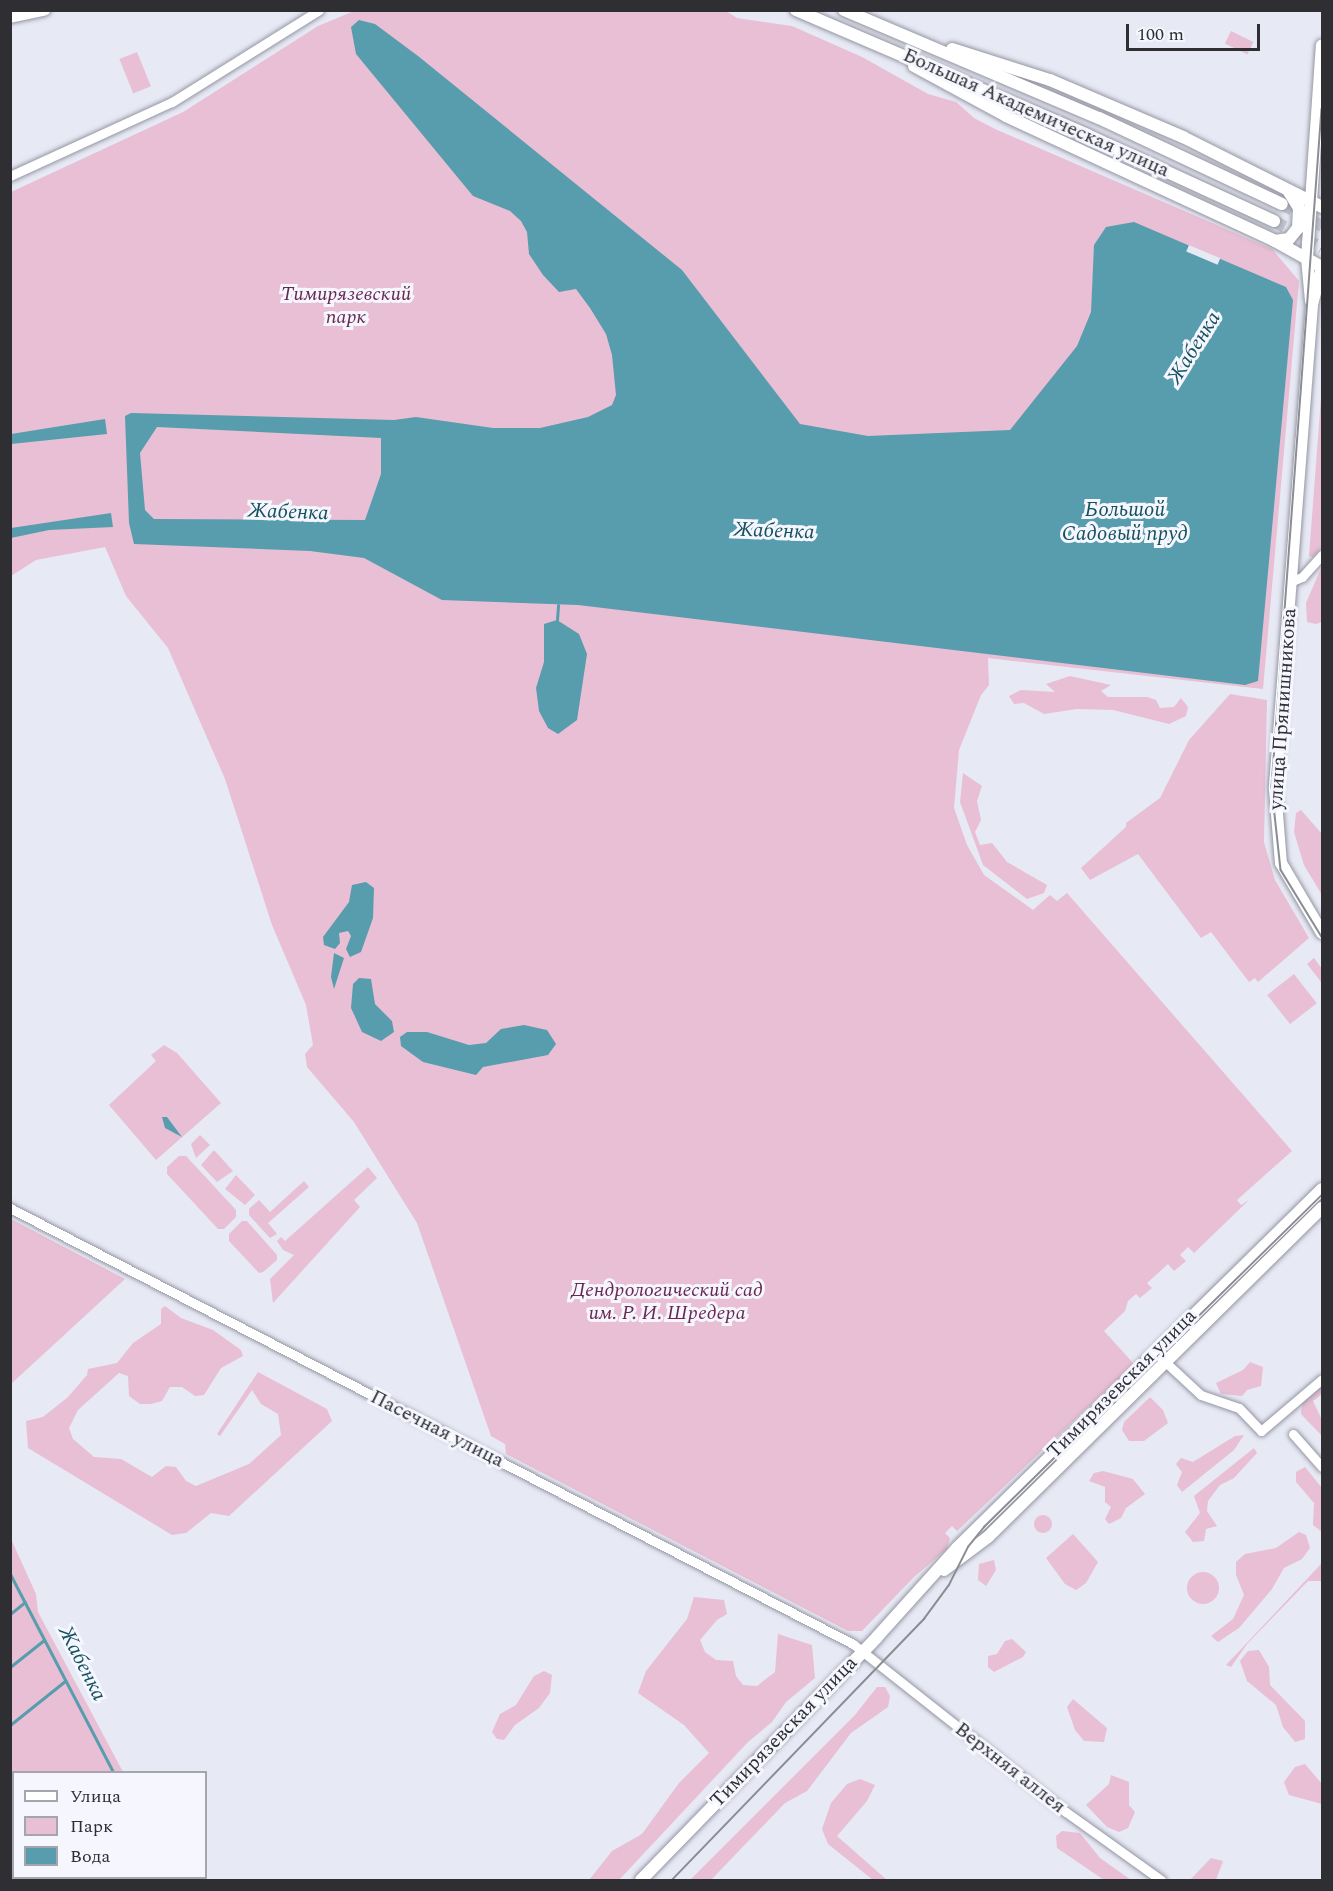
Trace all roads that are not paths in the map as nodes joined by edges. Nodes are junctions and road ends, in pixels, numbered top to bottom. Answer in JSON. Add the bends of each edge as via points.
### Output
{"nodes":[{"id":1,"x":44,"y":10,"type":"edge"},
{"id":2,"x":319,"y":10,"type":"edge"},
{"id":3,"x":796,"y":10,"type":"edge"},
{"id":4,"x":844,"y":10,"type":"edge"},
{"id":5,"x":10,"y":17,"type":"edge"},
{"id":6,"x":882,"y":28,"type":"junction"},
{"id":7,"x":883,"y":45,"type":"junction"},
{"id":8,"x":1323,"y":46,"type":"edge"},
{"id":9,"x":10,"y":176,"type":"edge"},
{"id":10,"x":1286,"y":189,"type":"junction"},
{"id":11,"x":1309,"y":201,"type":"junction"},
{"id":12,"x":1282,"y":204,"type":"tunnel mouth"},
{"id":13,"x":1323,"y":207,"type":"edge"},
{"id":14,"x":1274,"y":221,"type":"tunnel mouth"},
{"id":15,"x":1275,"y":241,"type":"junction"},
{"id":16,"x":1307,"y":258,"type":"junction"},
{"id":17,"x":1323,"y":267,"type":"edge"},
{"id":18,"x":1312,"y":305,"type":"junction"},
{"id":19,"x":1323,"y":555,"type":"edge"},
{"id":20,"x":1292,"y":581,"type":"junction"},
{"id":21,"x":1323,"y":933,"type":"edge"},
{"id":22,"x":1323,"y":1189,"type":"edge"},
{"id":23,"x":10,"y":1208,"type":"edge"},
{"id":24,"x":1323,"y":1208,"type":"edge"},
{"id":25,"x":1155,"y":1352,"type":"junction"},
{"id":26,"x":1165,"y":1363,"type":"junction"},
{"id":27,"x":1323,"y":1379,"type":"edge"},
{"id":28,"x":1293,"y":1434,"type":"dead end"},
{"id":29,"x":1323,"y":1467,"type":"edge"},
{"id":30,"x":927,"y":1583,"type":"junction"},
{"id":31,"x":863,"y":1651,"type":"junction"},
{"id":32,"x":640,"y":1881,"type":"edge"},
{"id":33,"x":1161,"y":1881,"type":"edge"}],
"edges":[{"from":1,"to":5,"type":"main road"},
{"from":2,"to":9,"type":"street","via":[[172,102]]},
{"from":3,"to":7,"type":"main road","name":"Большая Академическая улица"},
{"from":4,"to":6,"type":"main road","name":"Большая Академическая улица"},
{"from":6,"to":10,"type":"main road","via":[[1050,80],[1183,137]]},
{"from":6,"to":12,"type":"main road","name":"Большая Академическая улица","via":[[1099,118]]},
{"from":7,"to":14,"type":"main road","name":"Большая Академическая улица"},
{"from":7,"to":15,"type":"main road","via":[[942,84],[995,111]]},
{"from":8,"to":11,"type":"main road","name":"улица Прянишникова"},
{"from":10,"to":11,"type":"main road"},
{"from":10,"to":15,"type":"main road","via":[[1298,203],[1298,228],[1289,239]]},
{"from":11,"to":13,"type":"main road"},
{"from":11,"to":16,"type":"main road","name":"улица Прянишникова"},
{"from":15,"to":16,"type":"main road"},
{"from":16,"to":17,"type":"main road"},
{"from":16,"to":18,"type":"main road","name":"улица Прянишникова"},
{"from":17,"to":18,"type":"main road","name":"улица Прянишникова"},
{"from":18,"to":20,"type":"main road","name":"улица Прянишникова"},
{"from":19,"to":20,"type":"street","name":"улица Прянишникова","via":[[1302,577]]},
{"from":20,"to":21,"type":"main road","name":"улица Прянишникова","via":[[1275,812],[1283,867]]},
{"from":22,"to":25,"type":"main road","name":"Тимирязевская улица"},
{"from":23,"to":31,"type":"street","name":"Пасечная улица"},
{"from":24,"to":26,"type":"main road","name":"Тимирязевская улица"},
{"from":25,"to":26,"type":"street"},
{"from":25,"to":30,"type":"main road","name":"Тимирязевская улица","via":[[957,1548]]},
{"from":26,"to":27,"type":"street","via":[[1201,1395],[1239,1408],[1261,1431]]},
{"from":26,"to":30,"type":"main road","name":"Тимирязевская улица","via":[[988,1537]]},
{"from":28,"to":29,"type":"street"},
{"from":30,"to":31,"type":"main road","name":"Тимирязевская улица"},
{"from":31,"to":32,"type":"main road","name":"Тимирязевская улица"},
{"from":31,"to":33,"type":"street","name":"Верхняя аллея","via":[[1066,1812]]}]}
